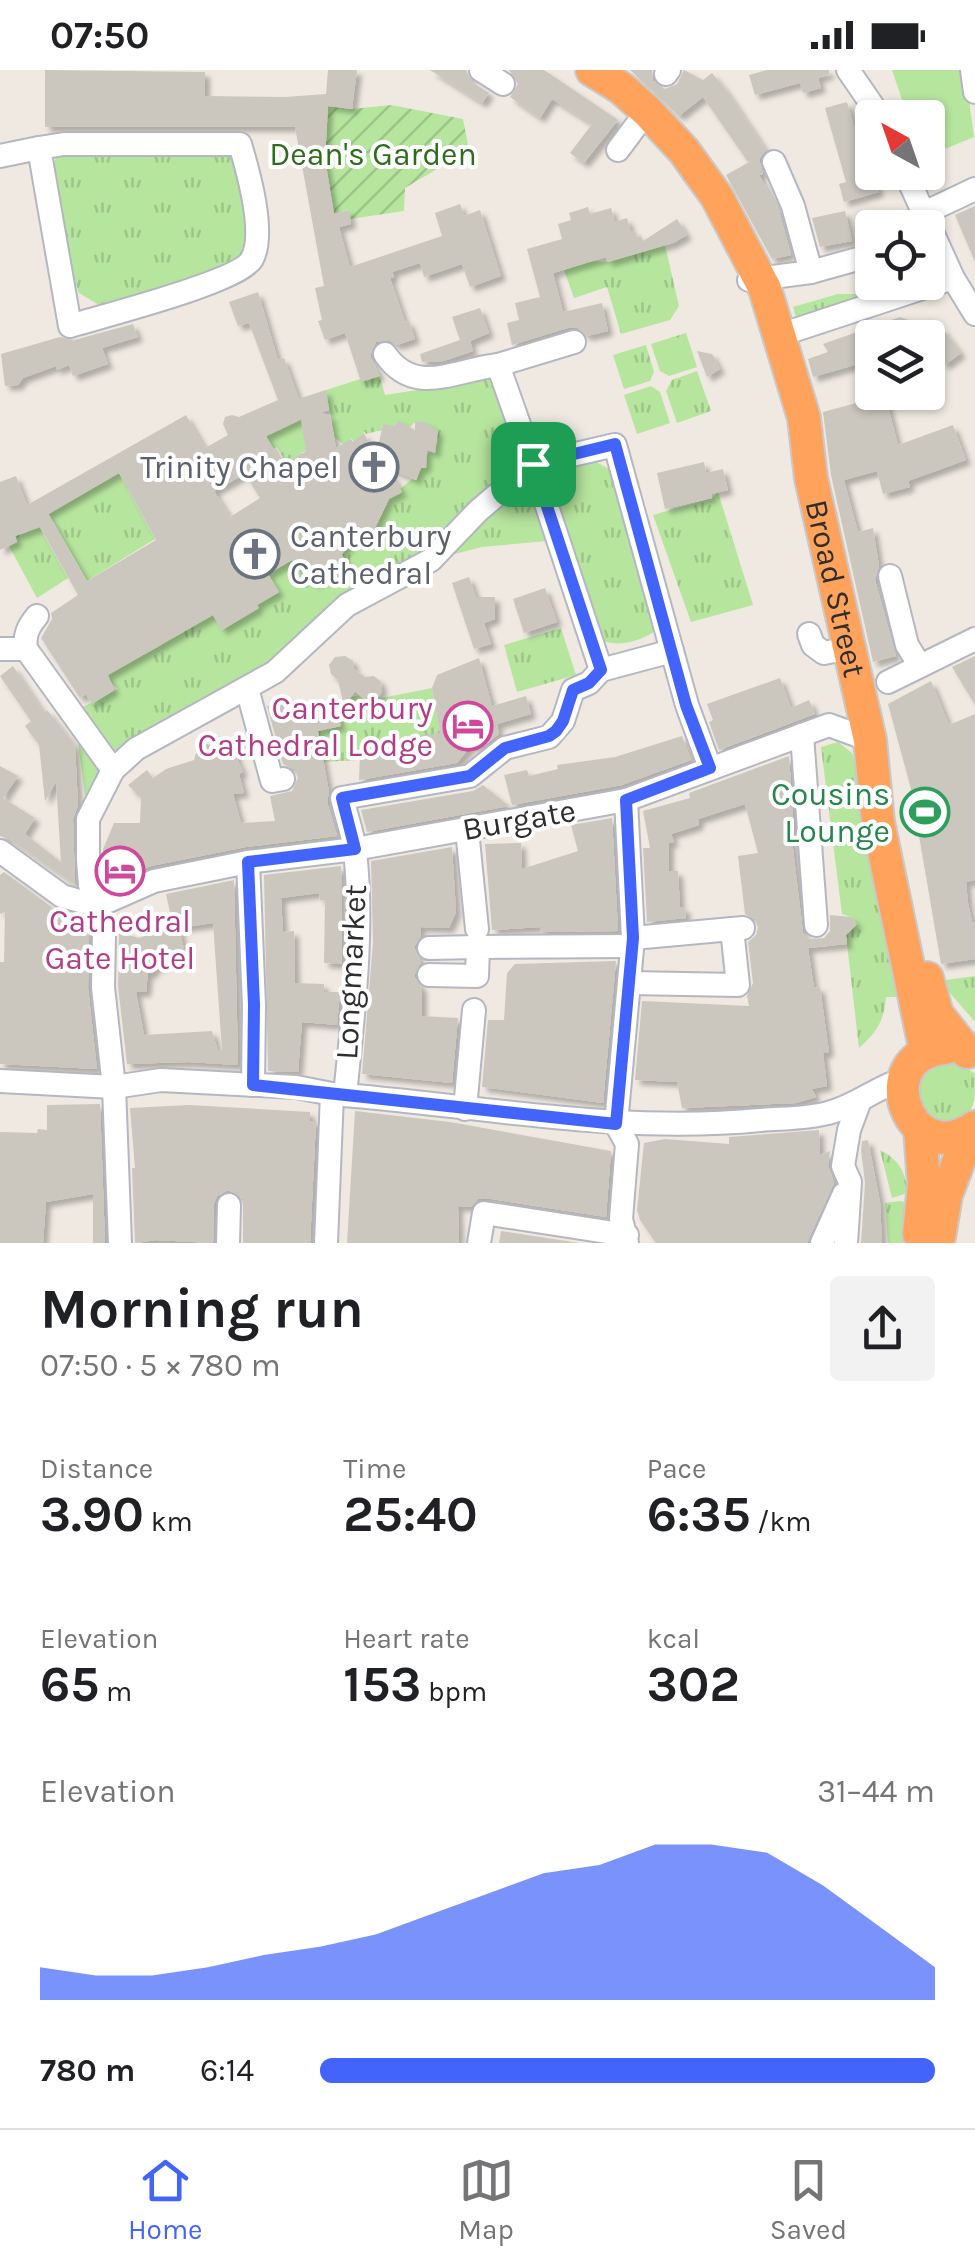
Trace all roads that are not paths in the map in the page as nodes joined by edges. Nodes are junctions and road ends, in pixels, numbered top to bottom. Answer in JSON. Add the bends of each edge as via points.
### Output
{"nodes":[{"id":1,"x":481,"y":70,"type":"edge"},
{"id":2,"x":592,"y":70,"type":"edge"},
{"id":3,"x":848,"y":70,"type":"edge"},
{"id":4,"x":972,"y":70,"type":"edge"},
{"id":5,"x":503,"y":84,"type":"dead end"},
{"id":6,"x":975,"y":92,"type":"edge"},
{"id":7,"x":869,"y":100,"type":"edge"},
{"id":8,"x":647,"y":111,"type":"junction"},
{"id":9,"x":38,"y":148,"type":"junction"},
{"id":10,"x":618,"y":150,"type":"dead end"},
{"id":11,"x":0,"y":156,"type":"edge"},
{"id":12,"x":774,"y":162,"type":"dead end"},
{"id":13,"x":975,"y":190,"type":"edge"},
{"id":14,"x":931,"y":210,"type":"edge"},
{"id":15,"x":855,"y":259,"type":"edge"},
{"id":16,"x":945,"y":265,"type":"edge"},
{"id":17,"x":811,"y":272,"type":"junction"},
{"id":18,"x":752,"y":274,"type":"junction"},
{"id":19,"x":952,"y":278,"type":"junction"},
{"id":20,"x":975,"y":314,"type":"edge"},
{"id":21,"x":780,"y":335,"type":"junction"},
{"id":22,"x":574,"y":342,"type":"dead end"},
{"id":23,"x":385,"y":354,"type":"dead end"},
{"id":24,"x":498,"y":365,"type":"junction"},
{"id":25,"x":533,"y":464,"type":"junction"},
{"id":26,"x":811,"y":478,"type":"junction"},
{"id":27,"x":890,"y":576,"type":"dead end"},
{"id":28,"x":37,"y":616,"type":"dead end"},
{"id":29,"x":809,"y":634,"type":"dead end"},
{"id":30,"x":975,"y":639,"type":"edge"},
{"id":31,"x":848,"y":648,"type":"junction"},
{"id":32,"x":0,"y":649,"type":"edge"},
{"id":33,"x":26,"y":649,"type":"junction"},
{"id":34,"x":672,"y":652,"type":"junction"},
{"id":35,"x":920,"y":666,"type":"junction"},
{"id":36,"x":601,"y":670,"type":"junction"},
{"id":37,"x":888,"y":682,"type":"dead end"},
{"id":38,"x":247,"y":688,"type":"junction"},
{"id":39,"x":802,"y":735,"type":"junction"},
{"id":40,"x":872,"y":751,"type":"junction"},
{"id":41,"x":710,"y":768,"type":"junction"},
{"id":42,"x":112,"y":770,"type":"junction"},
{"id":43,"x":283,"y":779,"type":"dead end"},
{"id":44,"x":626,"y":800,"type":"junction"},
{"id":45,"x":467,"y":830,"type":"junction"},
{"id":46,"x":353,"y":841,"type":"junction"},
{"id":47,"x":2,"y":856,"type":"edge"},
{"id":48,"x":248,"y":862,"type":"junction"},
{"id":49,"x":97,"y":906,"type":"junction"},
{"id":50,"x":816,"y":925,"type":"dead end"},
{"id":51,"x":485,"y":941,"type":"junction"},
{"id":52,"x":633,"y":942,"type":"junction"},
{"id":53,"x":430,"y":948,"type":"dead end"},
{"id":54,"x":429,"y":976,"type":"dead end"},
{"id":55,"x":629,"y":983,"type":"junction"},
{"id":56,"x":474,"y":1010,"type":"dead end"},
{"id":57,"x":926,"y":1052,"type":"junction"},
{"id":58,"x":971,"y":1055,"type":"edge"},
{"id":59,"x":904,"y":1079,"type":"junction"},
{"id":60,"x":0,"y":1082,"type":"edge"},
{"id":61,"x":253,"y":1085,"type":"junction"},
{"id":62,"x":114,"y":1087,"type":"junction"},
{"id":63,"x":338,"y":1095,"type":"junction"},
{"id":64,"x":860,"y":1104,"type":"junction"},
{"id":65,"x":465,"y":1109,"type":"junction"},
{"id":66,"x":616,"y":1124,"type":"junction"},
{"id":67,"x":920,"y":1128,"type":"junction"},
{"id":68,"x":972,"y":1129,"type":"edge"},
{"id":69,"x":850,"y":1182,"type":"junction"},
{"id":70,"x":229,"y":1205,"type":"dead end"},
{"id":71,"x":627,"y":1239,"type":"edge"},
{"id":72,"x":120,"y":1243,"type":"edge"},
{"id":73,"x":228,"y":1243,"type":"edge"},
{"id":74,"x":326,"y":1243,"type":"edge"},
{"id":75,"x":479,"y":1243,"type":"edge"},
{"id":76,"x":822,"y":1243,"type":"edge"},
{"id":77,"x":846,"y":1243,"type":"edge"},
{"id":78,"x":917,"y":1243,"type":"edge"},
{"id":79,"x":938,"y":1243,"type":"edge"}],
"edges":[{"from":1,"to":5,"type":"street"},
{"from":2,"to":8,"type":"highway","name":"Broad Street"},
{"from":3,"to":7,"type":"street"},
{"from":4,"to":6,"type":"street"},
{"from":8,"to":10,"type":"street"},
{"from":8,"to":18,"type":"highway","name":"Broad Street","via":[[717,197]]},
{"from":9,"to":9,"type":"street","via":[[240,144],[254,202],[255,254],[223,279],[70,326]]},
{"from":9,"to":11,"type":"street"},
{"from":12,"to":17,"type":"street"},
{"from":13,"to":14,"type":"street"},
{"from":15,"to":17,"type":"street"},
{"from":16,"to":19,"type":"street"},
{"from":17,"to":18,"type":"street"},
{"from":18,"to":21,"type":"highway","name":"Broad Street"},
{"from":18,"to":26,"type":"highway","name":"Broad Street","via":[[790,428]]},
{"from":19,"to":20,"type":"street"},
{"from":19,"to":21,"type":"street"},
{"from":21,"to":26,"type":"highway","name":"Broad Street","via":[[804,418]]},
{"from":22,"to":24,"type":"street"},
{"from":23,"to":24,"type":"street","via":[[411,378]]},
{"from":24,"to":25,"type":"street"},
{"from":25,"to":34,"type":"street","via":[[615,444]]},
{"from":25,"to":36,"type":"street"},
{"from":25,"to":38,"type":"street","via":[[431,560],[347,605]]},
{"from":26,"to":31,"type":"highway","name":"Broad Street"},
{"from":27,"to":35,"type":"street","via":[[907,644]]},
{"from":28,"to":33,"type":"street"},
{"from":29,"to":31,"type":"street","via":[[824,653]]},
{"from":30,"to":35,"type":"street"},
{"from":31,"to":40,"type":"highway","name":"Broad Street"},
{"from":32,"to":33,"type":"street"},
{"from":33,"to":42,"type":"street"},
{"from":34,"to":36,"type":"street"},
{"from":34,"to":41,"type":"street"},
{"from":35,"to":37,"type":"street"},
{"from":36,"to":46,"type":"street","name":"Longmarket","via":[[573,690],[563,721],[549,736],[505,748],[470,776],[342,798]]},
{"from":38,"to":42,"type":"street","via":[[136,749]]},
{"from":38,"to":43,"type":"street","via":[[272,781]]},
{"from":39,"to":40,"type":"street","name":"Burgate","via":[[829,725]]},
{"from":39,"to":41,"type":"street","name":"Burgate"},
{"from":39,"to":50,"type":"street"},
{"from":40,"to":57,"type":"highway","via":[[878,822]]},
{"from":40,"to":58,"type":"highway","via":[[899,817],[937,1014]]},
{"from":41,"to":44,"type":"street","name":"Burgate"},
{"from":42,"to":49,"type":"street","via":[[88,819]]},
{"from":44,"to":45,"type":"street","name":"Burgate"},
{"from":44,"to":52,"type":"street"},
{"from":45,"to":46,"type":"street","name":"Burgate"},
{"from":45,"to":51,"type":"street"},
{"from":46,"to":48,"type":"street","name":"Burgate"},
{"from":46,"to":63,"type":"street","name":"Longmarket","via":[[354,1004]]},
{"from":47,"to":49,"type":"street","via":[[62,896]]},
{"from":48,"to":49,"type":"street","name":"Burgate","via":[[154,882]]},
{"from":48,"to":61,"type":"street"},
{"from":49,"to":62,"type":"street"},
{"from":51,"to":52,"type":"street"},
{"from":51,"to":53,"type":"street"},
{"from":51,"to":54,"type":"street","via":[[477,976]]},
{"from":52,"to":55,"type":"street"},
{"from":52,"to":55,"type":"street","via":[[738,928],[738,985]]},
{"from":55,"to":66,"type":"street"},
{"from":56,"to":65,"type":"street"},
{"from":57,"to":58,"type":"highway"},
{"from":57,"to":59,"type":"highway"},
{"from":59,"to":64,"type":"street","via":[[882,1085]]},
{"from":59,"to":67,"type":"highway","via":[[904,1106]]},
{"from":60,"to":62,"type":"street"},
{"from":61,"to":62,"type":"street","via":[[161,1080]]},
{"from":61,"to":63,"type":"street"},
{"from":62,"to":72,"type":"street"},
{"from":63,"to":65,"type":"street"},
{"from":63,"to":74,"type":"street","name":"Longmarket"},
{"from":64,"to":66,"type":"street","via":[[735,1123]]},
{"from":64,"to":69,"type":"street","via":[[843,1166]]},
{"from":65,"to":66,"type":"street"},
{"from":66,"to":71,"type":"street","via":[[627,1144],[621,1219]]},
{"from":67,"to":68,"type":"highway","via":[[944,1137]]},
{"from":67,"to":78,"type":"highway","via":[[924,1184]]},
{"from":68,"to":79,"type":"highway","via":[[946,1195]]},
{"from":69,"to":76,"type":"street"},
{"from":69,"to":77,"type":"street"},
{"from":70,"to":73,"type":"street"},
{"from":71,"to":75,"type":"street","via":[[484,1212]]}]}
